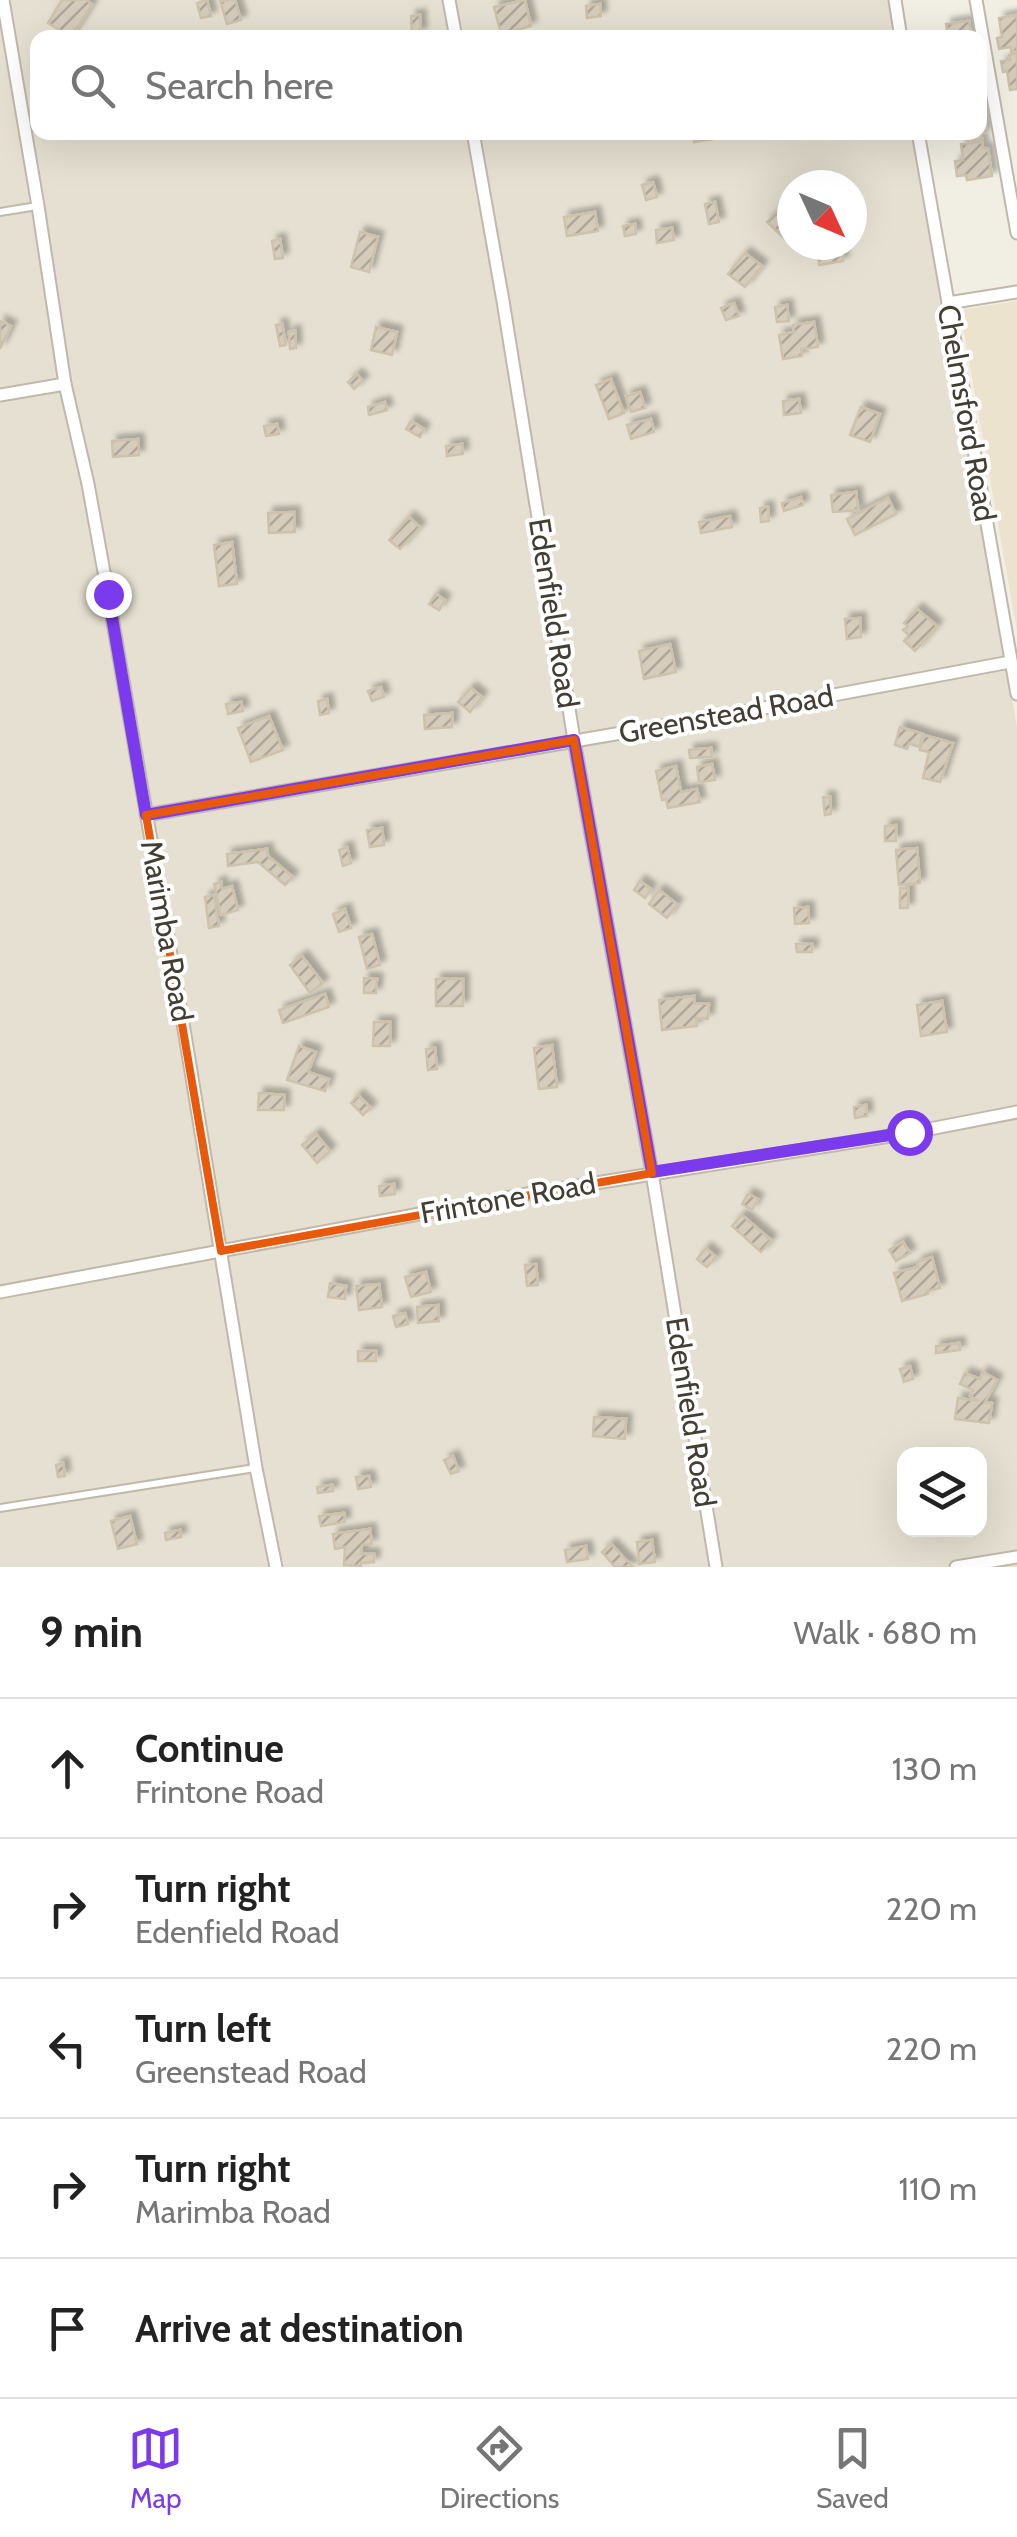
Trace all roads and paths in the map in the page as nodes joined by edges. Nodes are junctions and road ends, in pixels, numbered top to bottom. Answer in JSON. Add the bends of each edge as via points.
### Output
{"nodes":[{"id":1,"x":3,"y":0,"type":"edge"},
{"id":2,"x":449,"y":0,"type":"edge"},
{"id":3,"x":895,"y":0,"type":"edge"},
{"id":4,"x":976,"y":0,"type":"edge"},
{"id":5,"x":455,"y":30,"type":"edge"},
{"id":6,"x":901,"y":30,"type":"edge"},
{"id":7,"x":981,"y":30,"type":"edge"},
{"id":8,"x":987,"y":63,"type":"edge"},
{"id":9,"x":474,"y":140,"type":"edge"},
{"id":10,"x":919,"y":140,"type":"edge"},
{"id":11,"x":38,"y":206,"type":"junction"},
{"id":12,"x":0,"y":212,"type":"edge"},
{"id":13,"x":1017,"y":233,"type":"edge"},
{"id":14,"x":1017,"y":292,"type":"edge"},
{"id":15,"x":948,"y":303,"type":"junction"},
{"id":16,"x":65,"y":384,"type":"junction"},
{"id":17,"x":0,"y":395,"type":"edge"},
{"id":18,"x":1010,"y":662,"type":"junction"},
{"id":19,"x":1017,"y":694,"type":"edge"},
{"id":20,"x":574,"y":740,"type":"junction"},
{"id":21,"x":146,"y":815,"type":"junction"},
{"id":22,"x":1017,"y":1112,"type":"edge"},
{"id":23,"x":652,"y":1172,"type":"junction"},
{"id":24,"x":221,"y":1251,"type":"junction"},
{"id":25,"x":0,"y":1292,"type":"edge"},
{"id":26,"x":256,"y":1468,"type":"junction"},
{"id":27,"x":0,"y":1508,"type":"edge"},
{"id":28,"x":1017,"y":1558,"type":"edge"},
{"id":29,"x":276,"y":1567,"type":"edge"},
{"id":30,"x":716,"y":1567,"type":"edge"},
{"id":31,"x":956,"y":1567,"type":"edge"}],
"edges":[{"from":1,"to":11,"type":"street","name":"Marimba Road"},
{"from":2,"to":5,"type":"street"},
{"from":3,"to":6,"type":"street"},
{"from":4,"to":7,"type":"street"},
{"from":8,"to":13,"type":"street"},
{"from":9,"to":20,"type":"street","name":"Edenfield Road"},
{"from":10,"to":15,"type":"street","name":"Chelmsford Road"},
{"from":11,"to":12,"type":"lane"},
{"from":11,"to":16,"type":"street","name":"Marimba Road"},
{"from":14,"to":15,"type":"street"},
{"from":15,"to":18,"type":"street","name":"Chelmsford Road"},
{"from":16,"to":17,"type":"street"},
{"from":16,"to":21,"type":"street","name":"Marimba Road"},
{"from":18,"to":19,"type":"street","name":"Chelmsford Road"},
{"from":18,"to":20,"type":"street","name":"Greenstead Road"},
{"from":20,"to":21,"type":"street","name":"Greenstead Road"},
{"from":20,"to":23,"type":"street","name":"Edenfield Road"},
{"from":21,"to":24,"type":"street","name":"Marimba Road"},
{"from":22,"to":23,"type":"street","name":"Frintone Road"},
{"from":23,"to":24,"type":"street","name":"Frintone Road"},
{"from":23,"to":30,"type":"street","name":"Edenfield Road"},
{"from":24,"to":25,"type":"street","name":"Frintone Road"},
{"from":24,"to":26,"type":"street","name":"Marimba Road"},
{"from":26,"to":27,"type":"lane"},
{"from":26,"to":29,"type":"street","name":"Marimba Road"},
{"from":28,"to":31,"type":"street"}]}
